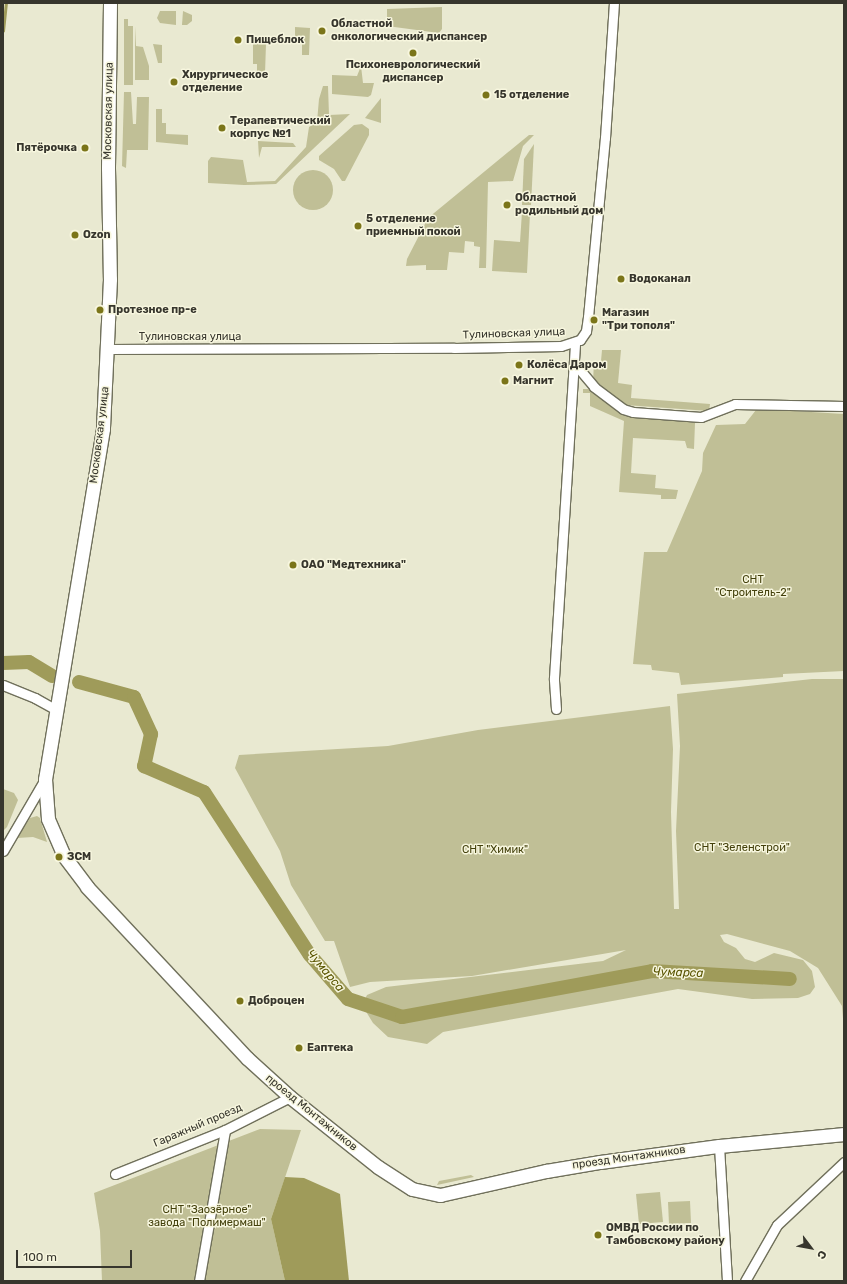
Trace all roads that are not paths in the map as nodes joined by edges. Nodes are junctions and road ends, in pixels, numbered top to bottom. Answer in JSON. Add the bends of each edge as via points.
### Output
{"nodes":[{"id":1,"x":110,"y":3,"type":"edge"},
{"id":2,"x":614,"y":3,"type":"edge"},
{"id":3,"x":575,"y":342,"type":"junction"},
{"id":4,"x":108,"y":349,"type":"junction"},
{"id":5,"x":575,"y":364,"type":"junction"},
{"id":6,"x":844,"y":406,"type":"edge"},
{"id":7,"x":3,"y":685,"type":"edge"},
{"id":8,"x":556,"y":709,"type":"dead end"},
{"id":9,"x":58,"y":711,"type":"junction"},
{"id":10,"x":45,"y":778,"type":"junction"},
{"id":11,"x":4,"y":845,"type":"edge"},
{"id":12,"x":290,"y":1097,"type":"junction"},
{"id":13,"x":225,"y":1130,"type":"junction"},
{"id":14,"x":844,"y":1134,"type":"edge"},
{"id":15,"x":719,"y":1146,"type":"junction"},
{"id":16,"x":844,"y":1162,"type":"edge"},
{"id":17,"x":115,"y":1174,"type":"dead end"},
{"id":18,"x":198,"y":1281,"type":"edge"},
{"id":19,"x":727,"y":1281,"type":"edge"},
{"id":20,"x":745,"y":1281,"type":"edge"}],
"edges":[{"from":1,"to":4,"type":"main road","name":"Московская улица"},
{"from":2,"to":3,"type":"street","name":"Тулиновская улица","via":[[605,138],[588,317],[584,335]]},
{"from":3,"to":4,"type":"street","name":"Тулиновская улица","via":[[562,346],[454,348]]},
{"from":3,"to":5,"type":"street"},
{"from":4,"to":9,"type":"main road","name":"Московская улица","via":[[103,429]]},
{"from":5,"to":6,"type":"street","via":[[594,387],[623,409],[633,412],[701,417],[735,404]]},
{"from":5,"to":8,"type":"street","via":[[554,678]]},
{"from":7,"to":9,"type":"street"},
{"from":9,"to":10,"type":"main road","name":"Московская улица"},
{"from":10,"to":11,"type":"street","name":"Московская улица"},
{"from":10,"to":12,"type":"main road","name":"проезд Монтажников","via":[[48,819],[64,856],[80,879],[247,1058]]},
{"from":12,"to":13,"type":"street","name":"Гаражный проезд"},
{"from":12,"to":15,"type":"main road","name":"проезд Монтажников","via":[[378,1166],[412,1189],[440,1195],[546,1170]]},
{"from":13,"to":17,"type":"street","name":"Гаражный проезд"},
{"from":13,"to":18,"type":"street"},
{"from":14,"to":15,"type":"main road","name":"проезд Монтажников"},
{"from":15,"to":19,"type":"street"},
{"from":16,"to":20,"type":"street","via":[[777,1225]]}]}
